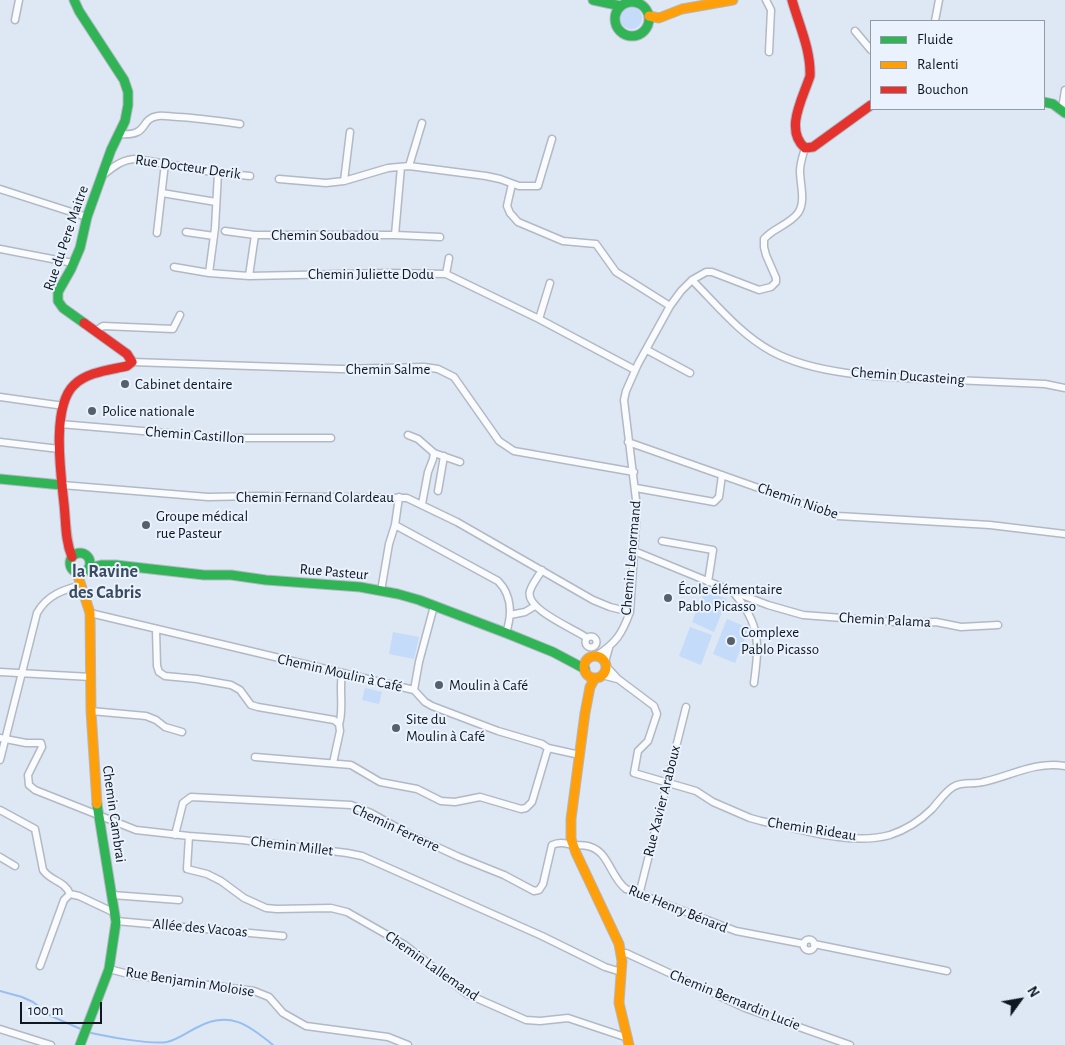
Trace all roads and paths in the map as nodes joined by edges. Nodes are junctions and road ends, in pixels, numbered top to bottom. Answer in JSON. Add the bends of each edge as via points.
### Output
{"nodes":[{"id":1,"x":19,"y":0,"type":"edge"},
{"id":2,"x":74,"y":0,"type":"edge"},
{"id":3,"x":734,"y":0,"type":"edge"},
{"id":4,"x":766,"y":0,"type":"edge"},
{"id":5,"x":792,"y":0,"type":"edge"},
{"id":6,"x":939,"y":0,"type":"edge"},
{"id":7,"x":596,"y":1,"type":"edge"},
{"id":8,"x":633,"y":1,"type":"edge"},
{"id":9,"x":644,"y":3,"type":"edge"},
{"id":10,"x":621,"y":6,"type":"junction"},
{"id":11,"x":676,"y":11,"type":"junction"},
{"id":12,"x":615,"y":14,"type":"junction"},
{"id":13,"x":649,"y":16,"type":"junction"},
{"id":14,"x":15,"y":20,"type":"dead end"},
{"id":15,"x":935,"y":20,"type":"edge"},
{"id":16,"x":646,"y":30,"type":"junction"},
{"id":17,"x":855,"y":30,"type":"dead end"},
{"id":18,"x":870,"y":49,"type":"edge"},
{"id":19,"x":769,"y":52,"type":"dead end"},
{"id":20,"x":1065,"y":90,"type":"edge"},
{"id":21,"x":1045,"y":102,"type":"edge"},
{"id":22,"x":870,"y":106,"type":"edge"},
{"id":23,"x":1063,"y":111,"type":"edge"},
{"id":24,"x":422,"y":123,"type":"dead end"},
{"id":25,"x":240,"y":124,"type":"dead end"},
{"id":26,"x":350,"y":132,"type":"dead end"},
{"id":27,"x":118,"y":134,"type":"junction"},
{"id":28,"x":552,"y":139,"type":"dead end"},
{"id":29,"x":804,"y":148,"type":"junction"},
{"id":30,"x":165,"y":163,"type":"junction"},
{"id":31,"x":409,"y":166,"type":"junction"},
{"id":32,"x":401,"y":167,"type":"junction"},
{"id":33,"x":218,"y":173,"type":"junction"},
{"id":34,"x":250,"y":176,"type":"dead end"},
{"id":35,"x":101,"y":177,"type":"junction"},
{"id":36,"x":279,"y":179,"type":"dead end"},
{"id":37,"x":344,"y":181,"type":"junction"},
{"id":38,"x":512,"y":184,"type":"junction"},
{"id":39,"x":0,"y":189,"type":"edge"},
{"id":40,"x":162,"y":193,"type":"junction"},
{"id":41,"x":216,"y":202,"type":"junction"},
{"id":42,"x":88,"y":217,"type":"junction"},
{"id":43,"x":225,"y":231,"type":"dead end"},
{"id":44,"x":186,"y":232,"type":"dead end"},
{"id":45,"x":157,"y":233,"type":"dead end"},
{"id":46,"x":255,"y":235,"type":"junction"},
{"id":47,"x":395,"y":235,"type":"junction"},
{"id":48,"x":214,"y":236,"type":"junction"},
{"id":49,"x":440,"y":237,"type":"dead end"},
{"id":50,"x":0,"y":249,"type":"edge"},
{"id":51,"x":449,"y":258,"type":"dead end"},
{"id":52,"x":73,"y":263,"type":"junction"},
{"id":53,"x":174,"y":267,"type":"dead end"},
{"id":54,"x":210,"y":273,"type":"junction"},
{"id":55,"x":446,"y":274,"type":"junction"},
{"id":56,"x":249,"y":276,"type":"junction"},
{"id":57,"x":692,"y":280,"type":"junction"},
{"id":58,"x":550,"y":283,"type":"dead end"},
{"id":59,"x":670,"y":306,"type":"junction"},
{"id":60,"x":180,"y":315,"type":"dead end"},
{"id":61,"x":539,"y":319,"type":"junction"},
{"id":62,"x":95,"y":330,"type":"junction"},
{"id":63,"x":647,"y":350,"type":"junction"},
{"id":64,"x":132,"y":362,"type":"junction"},
{"id":65,"x":635,"y":370,"type":"junction"},
{"id":66,"x":690,"y":373,"type":"dead end"},
{"id":67,"x":1065,"y":388,"type":"edge"},
{"id":68,"x":0,"y":397,"type":"edge"},
{"id":69,"x":64,"y":406,"type":"junction"},
{"id":70,"x":60,"y":424,"type":"junction"},
{"id":71,"x":408,"y":435,"type":"dead end"},
{"id":72,"x":331,"y":438,"type":"dead end"},
{"id":73,"x":0,"y":442,"type":"edge"},
{"id":74,"x":628,"y":442,"type":"junction"},
{"id":75,"x":59,"y":449,"type":"junction"},
{"id":76,"x":434,"y":453,"type":"junction"},
{"id":77,"x":444,"y":456,"type":"junction"},
{"id":78,"x":460,"y":462,"type":"dead end"},
{"id":79,"x":634,"y":472,"type":"junction"},
{"id":80,"x":722,"y":475,"type":"junction"},
{"id":81,"x":0,"y":479,"type":"edge"},
{"id":82,"x":62,"y":486,"type":"junction"},
{"id":83,"x":636,"y":488,"type":"junction"},
{"id":84,"x":438,"y":491,"type":"dead end"},
{"id":85,"x":399,"y":497,"type":"junction"},
{"id":86,"x":422,"y":504,"type":"junction"},
{"id":87,"x":395,"y":525,"type":"junction"},
{"id":88,"x":1065,"y":534,"type":"edge"},
{"id":89,"x":662,"y":541,"type":"dead end"},
{"id":90,"x":634,"y":551,"type":"junction"},
{"id":91,"x":75,"y":555,"type":"junction"},
{"id":92,"x":85,"y":568,"type":"junction"},
{"id":93,"x":542,"y":570,"type":"junction"},
{"id":94,"x":708,"y":582,"type":"junction"},
{"id":95,"x":81,"y":583,"type":"junction"},
{"id":96,"x":381,"y":591,"type":"junction"},
{"id":97,"x":734,"y":592,"type":"junction"},
{"id":98,"x":754,"y":600,"type":"junction"},
{"id":99,"x":434,"y":606,"type":"junction"},
{"id":100,"x":535,"y":606,"type":"junction"},
{"id":101,"x":630,"y":612,"type":"junction"},
{"id":102,"x":749,"y":612,"type":"junction"},
{"id":103,"x":90,"y":613,"type":"junction"},
{"id":104,"x":510,"y":615,"type":"junction"},
{"id":105,"x":998,"y":625,"type":"dead end"},
{"id":106,"x":156,"y":629,"type":"junction"},
{"id":107,"x":506,"y":633,"type":"junction"},
{"id":108,"x":587,"y":638,"type":"dead end"},
{"id":109,"x":609,"y":648,"type":"junction"},
{"id":110,"x":596,"y":656,"type":"junction"},
{"id":111,"x":605,"y":664,"type":"junction"},
{"id":112,"x":0,"y":672,"type":"edge"},
{"id":113,"x":591,"y":672,"type":"junction"},
{"id":114,"x":22,"y":674,"type":"junction"},
{"id":115,"x":342,"y":674,"type":"junction"},
{"id":116,"x":90,"y":677,"type":"junction"},
{"id":117,"x":618,"y":679,"type":"junction"},
{"id":118,"x":754,"y":683,"type":"dead end"},
{"id":119,"x":414,"y":690,"type":"junction"},
{"id":120,"x":686,"y":707,"type":"dead end"},
{"id":121,"x":91,"y":712,"type":"junction"},
{"id":122,"x":339,"y":724,"type":"junction"},
{"id":123,"x":182,"y":732,"type":"dead end"},
{"id":124,"x":3,"y":739,"type":"edge"},
{"id":125,"x":548,"y":748,"type":"junction"},
{"id":126,"x":580,"y":756,"type":"junction"},
{"id":127,"x":255,"y":757,"type":"dead end"},
{"id":128,"x":0,"y":760,"type":"edge"},
{"id":129,"x":333,"y":763,"type":"junction"},
{"id":130,"x":1065,"y":766,"type":"edge"},
{"id":131,"x":667,"y":783,"type":"junction"},
{"id":132,"x":0,"y":810,"type":"edge"},
{"id":133,"x":98,"y":816,"type":"junction"},
{"id":134,"x":175,"y":835,"type":"junction"},
{"id":135,"x":189,"y":836,"type":"junction"},
{"id":136,"x":572,"y":844,"type":"junction"},
{"id":137,"x":0,"y":857,"type":"edge"},
{"id":138,"x":15,"y":866,"type":"dead end"},
{"id":139,"x":70,"y":894,"type":"junction"},
{"id":140,"x":112,"y":895,"type":"junction"},
{"id":141,"x":639,"y":895,"type":"junction"},
{"id":142,"x":180,"y":900,"type":"dead end"},
{"id":143,"x":115,"y":917,"type":"junction"},
{"id":144,"x":284,"y":936,"type":"dead end"},
{"id":145,"x":621,"y":953,"type":"junction"},
{"id":146,"x":40,"y":966,"type":"dead end"},
{"id":147,"x":109,"y":969,"type":"junction"},
{"id":148,"x":947,"y":971,"type":"dead end"},
{"id":149,"x":621,"y":972,"type":"junction"},
{"id":150,"x":0,"y":1028,"type":"edge"},
{"id":151,"x":628,"y":1042,"type":"edge"},
{"id":152,"x":81,"y":1043,"type":"edge"},
{"id":153,"x":51,"y":1045,"type":"edge"},
{"id":154,"x":408,"y":1045,"type":"edge"},
{"id":155,"x":850,"y":1045,"type":"edge"}],
"edges":[{"from":1,"to":14,"type":"street"},
{"from":2,"to":27,"type":"main road","name":"Rue du Pere Maitre","via":[[124,80],[128,92],[128,105]]},
{"from":3,"to":11,"type":"main road"},
{"from":4,"to":19,"type":"street","via":[[771,10]]},
{"from":5,"to":29,"type":"main road","via":[[810,68],[794,129],[798,142]]},
{"from":6,"to":15,"type":"street"},
{"from":7,"to":10,"type":"main road"},
{"from":7,"to":12,"type":"main road"},
{"from":8,"to":9,"type":"main road"},
{"from":8,"to":10,"type":"main road"},
{"from":9,"to":13,"type":"main road"},
{"from":10,"to":12,"type":"main road"},
{"from":11,"to":13,"type":"main road","via":[[658,18]]},
{"from":11,"to":16,"type":"main road"},
{"from":12,"to":16,"type":"main road","via":[[615,25],[622,34],[632,37]]},
{"from":13,"to":16,"type":"main road"},
{"from":17,"to":18,"type":"street"},
{"from":20,"to":23,"type":"street"},
{"from":21,"to":23,"type":"main road"},
{"from":22,"to":29,"type":"main road","via":[[818,144]]},
{"from":24,"to":31,"type":"street"},
{"from":25,"to":27,"type":"street","via":[[158,116],[148,120],[136,134]]},
{"from":26,"to":37,"type":"street"},
{"from":27,"to":35,"type":"main road","name":"Rue du Pere Maitre"},
{"from":28,"to":38,"type":"street","via":[[538,186]]},
{"from":29,"to":57,"type":"street","via":[[799,212],[764,240],[766,255],[776,278],[774,285],[759,290],[712,272]]},
{"from":30,"to":33,"type":"street","name":"Rue Docteur Derik"},
{"from":30,"to":35,"type":"street","name":"Rue Docteur Derik","via":[[126,159]]},
{"from":30,"to":40,"type":"street"},
{"from":31,"to":32,"type":"street"},
{"from":31,"to":38,"type":"street","via":[[486,176]]},
{"from":32,"to":37,"type":"street","via":[[370,172]]},
{"from":32,"to":47,"type":"street","name":"Chemin Soubadou"},
{"from":33,"to":34,"type":"street","name":"Rue Docteur Derik"},
{"from":33,"to":41,"type":"street"},
{"from":35,"to":42,"type":"main road","name":"Rue du Pere Maitre"},
{"from":36,"to":37,"type":"street","via":[[326,183]]},
{"from":38,"to":59,"type":"street","via":[[507,206],[513,217],[552,238],[596,244],[616,272]]},
{"from":39,"to":42,"type":"street"},
{"from":40,"to":41,"type":"street"},
{"from":40,"to":45,"type":"street"},
{"from":41,"to":48,"type":"street"},
{"from":42,"to":52,"type":"main road","name":"Rue du Pere Maitre"},
{"from":43,"to":46,"type":"street","name":"Chemin Soubadou"},
{"from":44,"to":48,"type":"street"},
{"from":46,"to":47,"type":"street","name":"Chemin Soubadou"},
{"from":46,"to":56,"type":"street","name":"Chemin Soubadou"},
{"from":47,"to":49,"type":"street","name":"Chemin Soubadou"},
{"from":48,"to":54,"type":"street"},
{"from":50,"to":52,"type":"street"},
{"from":51,"to":55,"type":"street"},
{"from":52,"to":62,"type":"main road","name":"Rue du Pere Maitre","via":[[58,292],[58,301]]},
{"from":53,"to":54,"type":"street","name":"Chemin Juliette Dodu"},
{"from":54,"to":56,"type":"street","name":"Chemin Juliette Dodu"},
{"from":55,"to":56,"type":"street","name":"Chemin Juliette Dodu","via":[[389,272]]},
{"from":55,"to":61,"type":"street","name":"Chemin Juliette Dodu"},
{"from":57,"to":59,"type":"street","name":"Chemin Lenormand"},
{"from":57,"to":67,"type":"street","name":"Chemin Ducasteing","via":[[752,339],[790,359],[856,375],[1045,384]]},
{"from":58,"to":61,"type":"street"},
{"from":59,"to":63,"type":"street","name":"Chemin Lenormand"},
{"from":60,"to":62,"type":"street","via":[[173,329],[103,326]]},
{"from":61,"to":65,"type":"street","name":"Chemin Juliette Dodu"},
{"from":62,"to":64,"type":"main road","name":"Rue du Pere Maitre","via":[[127,354]]},
{"from":63,"to":65,"type":"street","name":"Chemin Lenormand"},
{"from":63,"to":66,"type":"street"},
{"from":64,"to":69,"type":"main road","via":[[128,366],[78,380],[70,389]]},
{"from":64,"to":79,"type":"street","name":"Chemin Salme","via":[[438,369],[454,377],[499,442],[514,451]]},
{"from":65,"to":74,"type":"street","name":"Chemin Lenormand","via":[[624,400]]},
{"from":68,"to":69,"type":"street"},
{"from":69,"to":70,"type":"main road"},
{"from":70,"to":72,"type":"street","name":"Chemin Castillon","via":[[226,438]]},
{"from":70,"to":75,"type":"main road"},
{"from":71,"to":76,"type":"street"},
{"from":73,"to":75,"type":"street"},
{"from":74,"to":79,"type":"street","name":"Chemin Lenormand"},
{"from":74,"to":80,"type":"street","name":"Chemin Niobe"},
{"from":75,"to":82,"type":"main road"},
{"from":76,"to":77,"type":"street"},
{"from":76,"to":86,"type":"street"},
{"from":77,"to":78,"type":"street"},
{"from":77,"to":84,"type":"street"},
{"from":79,"to":83,"type":"street","name":"Chemin Lenormand"},
{"from":80,"to":83,"type":"street","via":[[719,497],[714,502]]},
{"from":80,"to":88,"type":"street","name":"Chemin Niobe","via":[[838,516],[990,525]]},
{"from":81,"to":82,"type":"main road"},
{"from":82,"to":85,"type":"street","name":"Chemin Fernand Colardeau","via":[[208,497]]},
{"from":82,"to":91,"type":"main road","via":[[68,544]]},
{"from":83,"to":90,"type":"street","name":"Chemin Lenormand"},
{"from":85,"to":86,"type":"street","name":"Chemin Fernand Colardeau"},
{"from":85,"to":87,"type":"street"},
{"from":86,"to":93,"type":"street","name":"Chemin Fernand Colardeau"},
{"from":87,"to":96,"type":"street"},
{"from":87,"to":104,"type":"street","via":[[498,581],[507,594]]},
{"from":89,"to":94,"type":"street","via":[[713,550]]},
{"from":90,"to":94,"type":"street","name":"Chemin Palama"},
{"from":90,"to":101,"type":"street","name":"Chemin Lenormand"},
{"from":91,"to":92,"type":"main road","name":"Rue Pasteur","via":[[86,555]]},
{"from":91,"to":92,"type":"main road","via":[[70,565],[72,570]]},
{"from":92,"to":95,"type":"main road"},
{"from":92,"to":96,"type":"main road","name":"Rue Pasteur","via":[[101,564]]},
{"from":93,"to":100,"type":"street","via":[[529,596]]},
{"from":93,"to":101,"type":"street","name":"Chemin Fernand Colardeau","via":[[601,604]]},
{"from":94,"to":97,"type":"street","name":"Chemin Palama"},
{"from":95,"to":103,"type":"main road","name":"Chemin Cambrai"},
{"from":95,"to":114,"type":"street","via":[[42,604]]},
{"from":96,"to":99,"type":"main road","name":"Rue Pasteur"},
{"from":97,"to":98,"type":"street","name":"Chemin Palama"},
{"from":97,"to":102,"type":"street"},
{"from":98,"to":102,"type":"street"},
{"from":98,"to":105,"type":"street","name":"Chemin Palama","via":[[803,615],[961,626]]},
{"from":99,"to":107,"type":"main road","name":"Rue Pasteur"},
{"from":99,"to":119,"type":"street"},
{"from":100,"to":104,"type":"street"},
{"from":100,"to":108,"type":"street"},
{"from":101,"to":109,"type":"street","name":"Chemin Lenormand","via":[[618,638]]},
{"from":102,"to":118,"type":"street","via":[[758,653]]},
{"from":103,"to":106,"type":"street","name":"Chemin Moulin à Café"},
{"from":103,"to":116,"type":"main road","name":"Chemin Cambrai"},
{"from":104,"to":107,"type":"street"},
{"from":106,"to":115,"type":"street","name":"Chemin Moulin à Café"},
{"from":106,"to":122,"type":"street","via":[[157,666],[165,676],[230,685],[254,706],[334,720]]},
{"from":107,"to":113,"type":"main road","name":"Rue Pasteur","via":[[554,652]]},
{"from":109,"to":110,"type":"street","name":"Chemin Lenormand"},
{"from":109,"to":111,"type":"street","name":"Chemin Lenormand"},
{"from":110,"to":111,"type":"main road"},
{"from":110,"to":113,"type":"main road"},
{"from":111,"to":113,"type":"main road"},
{"from":111,"to":117,"type":"street"},
{"from":112,"to":114,"type":"street"},
{"from":113,"to":117,"type":"street"},
{"from":113,"to":126,"type":"main road"},
{"from":114,"to":116,"type":"street"},
{"from":114,"to":124,"type":"street"},
{"from":115,"to":119,"type":"street","name":"Chemin Moulin à Café"},
{"from":115,"to":122,"type":"street"},
{"from":116,"to":121,"type":"main road","name":"Chemin Cambrai"},
{"from":117,"to":131,"type":"street","name":"Chemin Rideau","via":[[654,706],[657,714],[648,741],[638,751],[634,773]]},
{"from":119,"to":125,"type":"street","name":"Chemin Moulin à Café","via":[[432,706]]},
{"from":120,"to":131,"type":"street","name":"Rue Xavier Araboux"},
{"from":121,"to":123,"type":"street","via":[[146,716]]},
{"from":121,"to":133,"type":"main road","name":"Chemin Cambrai"},
{"from":122,"to":129,"type":"street"},
{"from":124,"to":128,"type":"street"},
{"from":124,"to":133,"type":"street","name":"Chemin Millet","via":[[42,744],[28,775],[30,786]]},
{"from":125,"to":126,"type":"street","name":"Chemin Moulin à Café"},
{"from":125,"to":129,"type":"street","via":[[532,802],[521,809],[480,797],[455,802],[441,800],[416,789],[380,782],[356,767]]},
{"from":126,"to":136,"type":"main road","via":[[571,819]]},
{"from":127,"to":129,"type":"street"},
{"from":130,"to":131,"type":"street","name":"Chemin Rideau","via":[[1031,768],[983,782],[959,784],[914,823],[890,835],[857,838],[750,818],[696,791]]},
{"from":131,"to":141,"type":"street","name":"Rue Xavier Araboux"},
{"from":132,"to":139,"type":"street","via":[[35,830],[43,870],[67,887]]},
{"from":133,"to":134,"type":"street","name":"Chemin Millet","via":[[136,830]]},
{"from":133,"to":140,"type":"main road","name":"Chemin Cambrai"},
{"from":134,"to":135,"type":"street","name":"Chemin Millet"},
{"from":134,"to":136,"type":"street","name":"Chemin Ferrerre","via":[[183,803],[195,796],[351,805],[534,891],[543,884],[552,846],[558,842]]},
{"from":135,"to":149,"type":"street","name":"Chemin Millet","via":[[362,856]]},
{"from":135,"to":151,"type":"street","name":"Chemin Lallemand","via":[[187,868],[222,881],[248,900],[272,909],[339,909],[405,945],[476,999],[526,1020],[568,1018]]},
{"from":136,"to":141,"type":"street","name":"Rue Henry Bénard","via":[[590,846],[599,851],[620,884]]},
{"from":136,"to":145,"type":"main road"},
{"from":137,"to":138,"type":"street"},
{"from":139,"to":143,"type":"street"},
{"from":139,"to":146,"type":"street","via":[[64,900]]},
{"from":140,"to":142,"type":"street"},
{"from":140,"to":143,"type":"main road","name":"Chemin Cambrai"},
{"from":141,"to":148,"type":"street","name":"Rue Henry Bénard","via":[[736,931],[804,944],[810,951],[814,944]]},
{"from":143,"to":144,"type":"street","name":"Allée des Vacoas"},
{"from":143,"to":147,"type":"main road","name":"Chemin Cambrai","via":[[116,932]]},
{"from":145,"to":149,"type":"main road"},
{"from":145,"to":155,"type":"street","name":"Chemin Bernardin Lucie","via":[[745,1008]]},
{"from":147,"to":152,"type":"main road","name":"Chemin Cambrai"},
{"from":147,"to":154,"type":"street","name":"Rue Benjamin Moloise","via":[[254,991],[269,997],[283,1013],[306,1026],[388,1038]]},
{"from":149,"to":151,"type":"main road","via":[[620,1003]]},
{"from":150,"to":153,"type":"street"}]}
